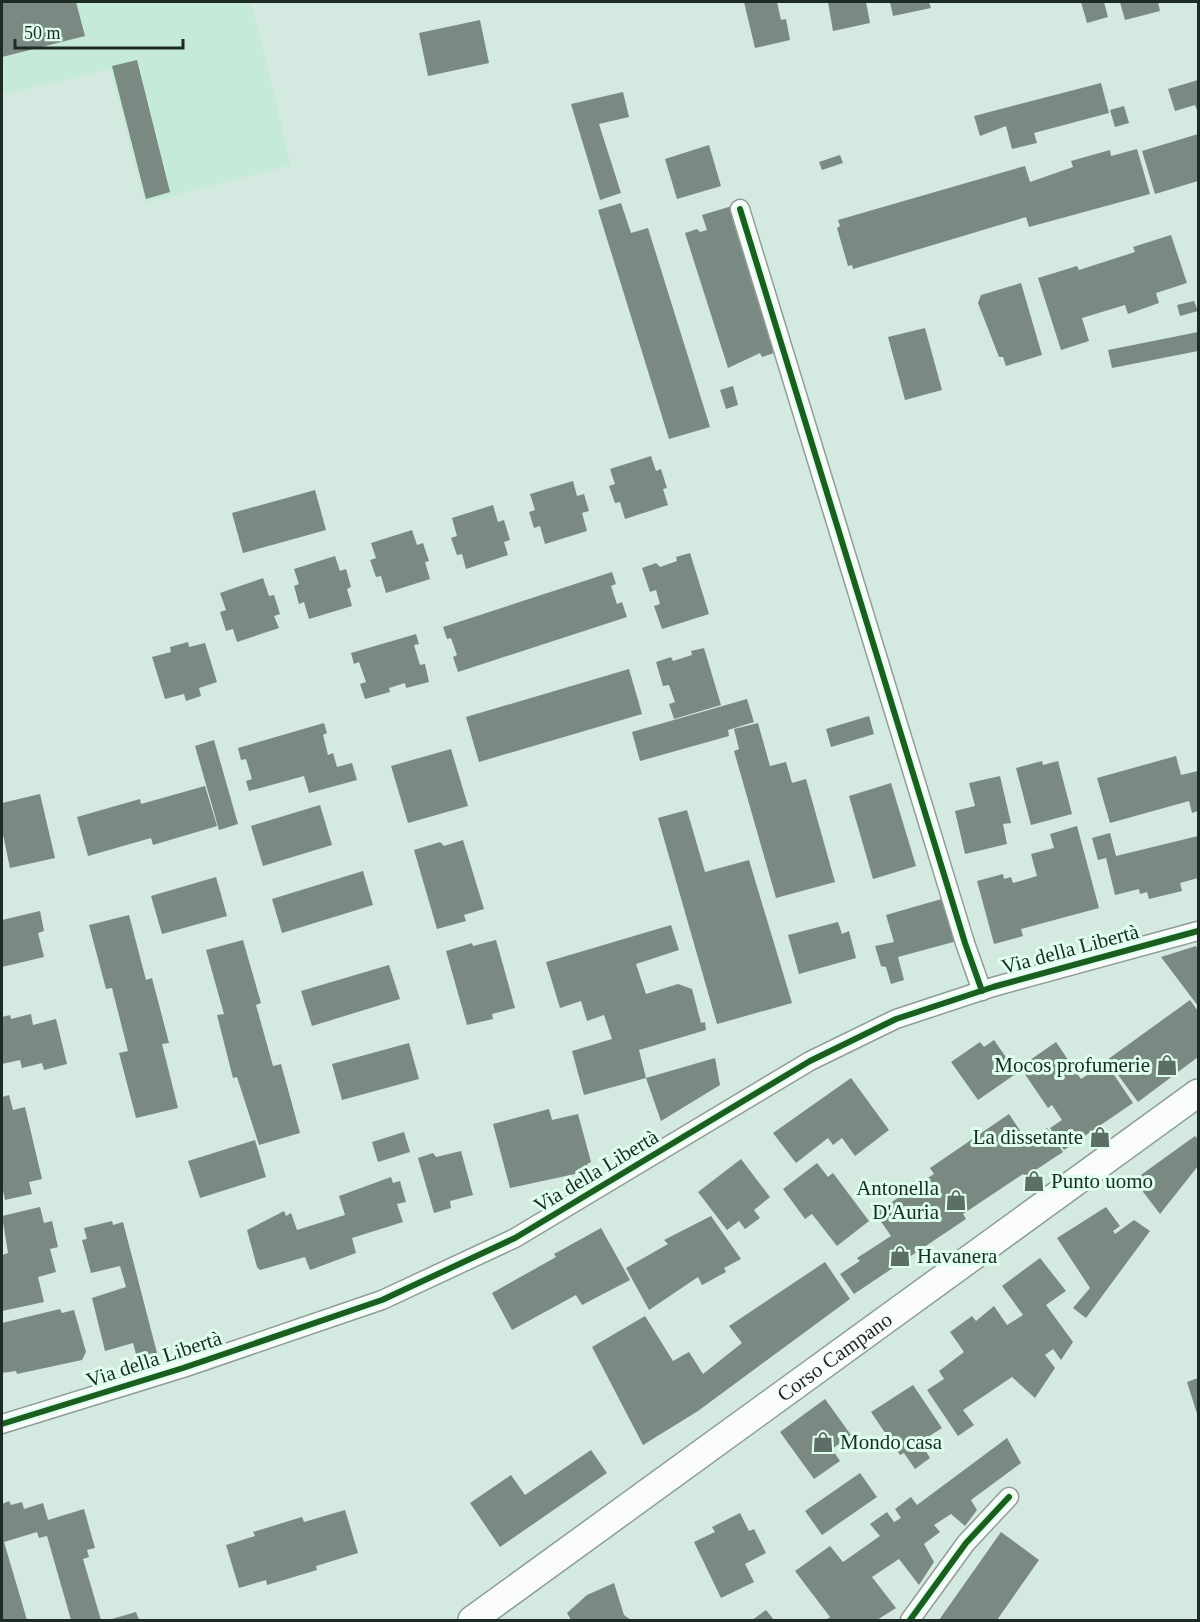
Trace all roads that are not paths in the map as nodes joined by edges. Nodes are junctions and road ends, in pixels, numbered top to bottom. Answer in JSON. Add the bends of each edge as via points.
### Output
{"nodes":[{"id":1,"x":740,"y":209,"type":"dead end"},
{"id":2,"x":1198,"y":931,"type":"edge"},
{"id":3,"x":982,"y":990,"type":"junction"},
{"id":4,"x":1198,"y":1093,"type":"edge"},
{"id":5,"x":2,"y":1424,"type":"edge"},
{"id":6,"x":1009,"y":1497,"type":"dead end"},
{"id":7,"x":472,"y":1620,"type":"edge"},
{"id":8,"x":910,"y":1620,"type":"edge"}],
"edges":[{"from":1,"to":3,"type":"street"},
{"from":2,"to":3,"type":"street","name":"Via della Libertà"},
{"from":3,"to":5,"type":"street","name":"Via della Libertà","via":[[896,1019],[849,1040],[515,1238],[382,1300]]},
{"from":4,"to":7,"type":"main road","name":"Corso Campano"},
{"from":6,"to":8,"type":"street","via":[[966,1543]]}]}
